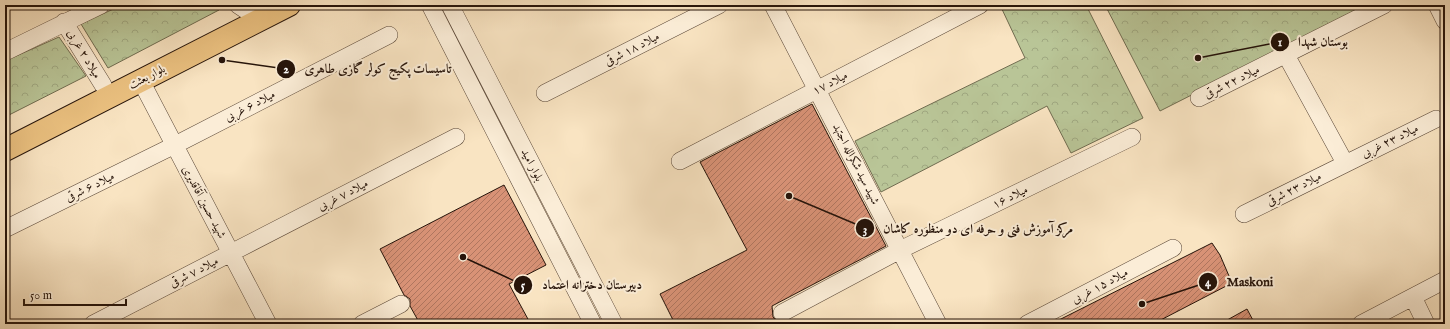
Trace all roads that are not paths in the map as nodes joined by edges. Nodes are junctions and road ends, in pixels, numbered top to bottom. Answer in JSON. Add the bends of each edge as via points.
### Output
{"nodes":[{"id":1,"x":101,"y":5,"type":"edge"},
{"id":2,"x":289,"y":5,"type":"edge"},
{"id":3,"x":430,"y":5,"type":"edge"},
{"id":4,"x":450,"y":5,"type":"edge"},
{"id":5,"x":719,"y":5,"type":"edge"},
{"id":6,"x":773,"y":5,"type":"edge"},
{"id":7,"x":980,"y":5,"type":"edge"},
{"id":8,"x":1384,"y":5,"type":"edge"},
{"id":9,"x":1437,"y":5,"type":"edge"},
{"id":10,"x":248,"y":7,"type":"edge"},
{"id":11,"x":64,"y":22,"type":"junction"},
{"id":12,"x":1445,"y":22,"type":"edge"},
{"id":13,"x":389,"y":34,"type":"dead end"},
{"id":14,"x":5,"y":52,"type":"edge"},
{"id":15,"x":1286,"y":55,"type":"junction"},
{"id":16,"x":141,"y":80,"type":"junction"},
{"id":17,"x":103,"y":85,"type":"junction"},
{"id":18,"x":817,"y":90,"type":"junction"},
{"id":19,"x":545,"y":93,"type":"dead end"},
{"id":20,"x":1199,"y":98,"type":"dead end"},
{"id":21,"x":1436,"y":119,"type":"dead end"},
{"id":22,"x":5,"y":136,"type":"edge"},
{"id":23,"x":456,"y":137,"type":"dead end"},
{"id":24,"x":1132,"y":137,"type":"dead end"},
{"id":25,"x":175,"y":145,"type":"junction"},
{"id":26,"x":5,"y":150,"type":"edge"},
{"id":27,"x":680,"y":161,"type":"dead end"},
{"id":28,"x":1345,"y":163,"type":"junction"},
{"id":29,"x":1244,"y":214,"type":"dead end"},
{"id":30,"x":5,"y":229,"type":"edge"},
{"id":31,"x":1173,"y":248,"type":"dead end"},
{"id":32,"x":900,"y":250,"type":"junction"},
{"id":33,"x":231,"y":253,"type":"junction"},
{"id":34,"x":584,"y":265,"type":"junction"},
{"id":35,"x":568,"y":275,"type":"junction"},
{"id":36,"x":1445,"y":280,"type":"edge"},
{"id":37,"x":1413,"y":297,"type":"junction"},
{"id":38,"x":401,"y":304,"type":"dead end"},
{"id":39,"x":782,"y":313,"type":"dead end"},
{"id":40,"x":93,"y":324,"type":"edge"},
{"id":41,"x":268,"y":324,"type":"edge"},
{"id":42,"x":362,"y":324,"type":"edge"},
{"id":43,"x":593,"y":324,"type":"edge"},
{"id":44,"x":614,"y":324,"type":"edge"},
{"id":45,"x":938,"y":324,"type":"edge"},
{"id":46,"x":1027,"y":324,"type":"edge"},
{"id":47,"x":1361,"y":324,"type":"edge"},
{"id":48,"x":1426,"y":324,"type":"edge"}],
"edges":[{"from":1,"to":11,"type":"street"},
{"from":2,"to":16,"type":"main road","name":"بلوار بعثت"},
{"from":3,"to":35,"type":"street","name":"بلوار امید"},
{"from":4,"to":34,"type":"street","name":"بلوار امید"},
{"from":5,"to":19,"type":"street","name":"میلاد ۱۸ شرقی"},
{"from":6,"to":18,"type":"street","name":"شهید سید شکرالله اجتهد"},
{"from":7,"to":18,"type":"street","name":"میلاد ۱۷"},
{"from":8,"to":15,"type":"street","name":"میلاد ۲۲ شرقی"},
{"from":9,"to":12,"type":"street"},
{"from":10,"to":17,"type":"main road","name":"بلوار بعثت"},
{"from":11,"to":14,"type":"street"},
{"from":11,"to":17,"type":"street","name":"میلاد ۲ غربی"},
{"from":13,"to":25,"type":"street","name":"میلاد ۶ غربی"},
{"from":15,"to":20,"type":"street","name":"میلاد ۲۲ شرقی"},
{"from":15,"to":28,"type":"street"},
{"from":16,"to":25,"type":"street","name":"شهید حسین آقاقدیری"},
{"from":16,"to":26,"type":"main road","name":"بلوار بعثت"},
{"from":17,"to":22,"type":"main road","name":"بلوار بعثت"},
{"from":18,"to":27,"type":"street","name":"میلاد ۱۷"},
{"from":18,"to":32,"type":"street","name":"شهید سید شکرالله اجتهد"},
{"from":21,"to":28,"type":"street","name":"میلاد ۲۳ غربی"},
{"from":23,"to":33,"type":"street","name":"میلاد ۷ غربی"},
{"from":24,"to":32,"type":"street","name":"میلاد ۱۶"},
{"from":25,"to":30,"type":"street","name":"میلاد ۶ شرقی"},
{"from":25,"to":33,"type":"street","name":"شهید حسین آقاقدیری"},
{"from":28,"to":29,"type":"street","name":"میلاد ۲۳ شرقی"},
{"from":31,"to":46,"type":"street","name":"میلاد ۱۵ غربی"},
{"from":32,"to":39,"type":"street","name":"میلاد ۱۶"},
{"from":32,"to":45,"type":"street","name":"شهید سید شکرالله اجتهد"},
{"from":33,"to":40,"type":"street","name":"میلاد ۷ شرقی"},
{"from":33,"to":41,"type":"street","name":"شهید حسین آقاقدیری"},
{"from":34,"to":35,"type":"street"},
{"from":34,"to":44,"type":"street","name":"بلوار امید"},
{"from":35,"to":43,"type":"street","name":"بلوار امید"},
{"from":36,"to":37,"type":"street"},
{"from":37,"to":47,"type":"street"},
{"from":37,"to":48,"type":"street"},
{"from":38,"to":42,"type":"street"}]}
